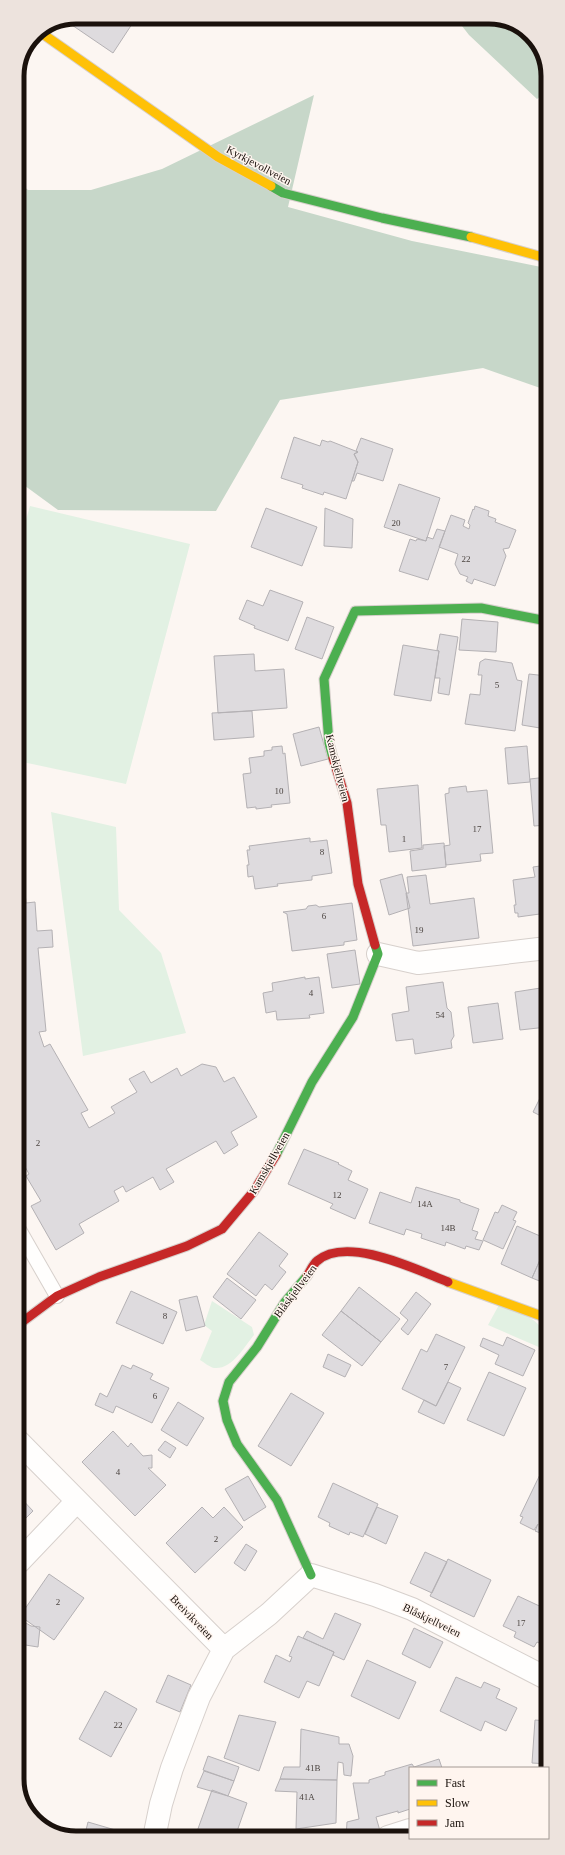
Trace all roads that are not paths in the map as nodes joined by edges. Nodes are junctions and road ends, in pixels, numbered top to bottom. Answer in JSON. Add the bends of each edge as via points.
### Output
{"nodes":[{"id":1,"x":44,"y":35,"type":"edge"},
{"id":2,"x":541,"y":257,"type":"edge"},
{"id":3,"x":541,"y":620,"type":"edge"},
{"id":4,"x":541,"y":949,"type":"edge"},
{"id":5,"x":378,"y":954,"type":"junction"},
{"id":6,"x":24,"y":1238,"type":"edge"},
{"id":7,"x":57,"y":1296,"type":"junction"},
{"id":8,"x":541,"y":1316,"type":"edge"},
{"id":9,"x":24,"y":1321,"type":"edge"},
{"id":10,"x":24,"y":1448,"type":"edge"},
{"id":11,"x":77,"y":1501,"type":"junction"},
{"id":12,"x":24,"y":1557,"type":"edge"},
{"id":13,"x":311,"y":1575,"type":"junction"},
{"id":14,"x":224,"y":1650,"type":"junction"},
{"id":15,"x":541,"y":1675,"type":"edge"},
{"id":16,"x":155,"y":1831,"type":"edge"}],
"edges":[{"from":1,"to":2,"type":"street","name":"Kyrkjevollveien","via":[[218,157],[283,193],[382,218],[465,235]]},
{"from":3,"to":5,"type":"street","name":"Kamskjellveien","via":[[481,608],[355,611],[324,679],[329,743],[347,803],[358,884]]},
{"from":4,"to":5,"type":"street","via":[[418,963]]},
{"from":5,"to":7,"type":"street","name":"Kamskjellveien","via":[[353,1017],[312,1082],[278,1152],[254,1191],[222,1229],[187,1246],[99,1277]]},
{"from":6,"to":7,"type":"lane"},
{"from":7,"to":9,"type":"street","name":"Kamskjellveien"},
{"from":8,"to":13,"type":"street","name":"Blåskjellveien","via":[[386,1257],[351,1251],[331,1254],[317,1261],[304,1282],[285,1302],[257,1347],[229,1382],[223,1402],[226,1420],[237,1444],[277,1500]]},
{"from":10,"to":11,"type":"street","name":"Breivikveien"},
{"from":11,"to":12,"type":"street"},
{"from":11,"to":14,"type":"street","name":"Breivikveien"},
{"from":13,"to":14,"type":"street","via":[[269,1614]]},
{"from":13,"to":15,"type":"street","name":"Blåskjellveien","via":[[375,1594],[412,1609]]},
{"from":14,"to":16,"type":"street","via":[[199,1697],[172,1768]]}]}
